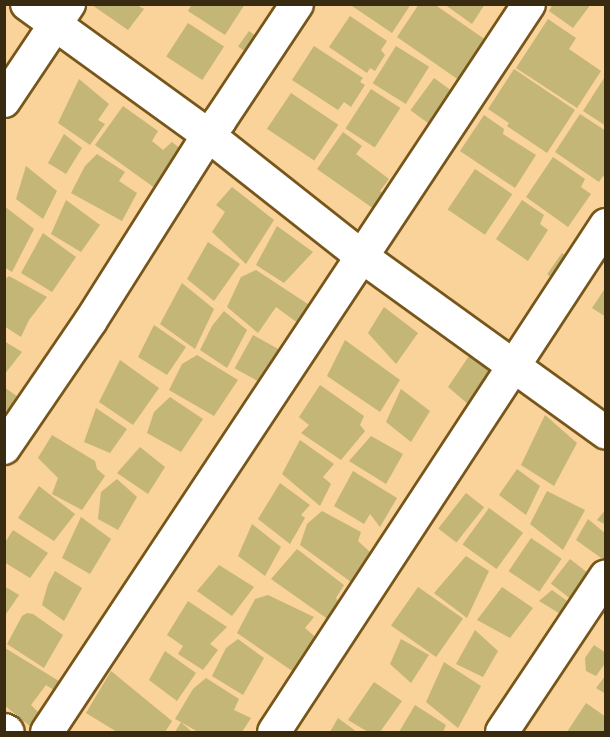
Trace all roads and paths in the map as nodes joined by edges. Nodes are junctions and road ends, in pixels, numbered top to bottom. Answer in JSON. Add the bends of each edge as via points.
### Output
{"nodes":[{"id":1,"x":27,"y":4,"type":"edge"},
{"id":2,"x":297,"y":4,"type":"edge"},
{"id":3,"x":529,"y":4,"type":"edge"},
{"id":4,"x":63,"y":11,"type":"edge"},
{"id":5,"x":4,"y":101,"type":"edge"},
{"id":6,"x":214,"y":127,"type":"junction"},
{"id":7,"x":606,"y":225,"type":"edge"},
{"id":8,"x":368,"y":247,"type":"junction"},
{"id":9,"x":518,"y":355,"type":"junction"},
{"id":10,"x":606,"y":406,"type":"edge"},
{"id":11,"x":606,"y":433,"type":"edge"},
{"id":12,"x":4,"y":448,"type":"edge"},
{"id":13,"x":606,"y":576,"type":"edge"},
{"id":14,"x":4,"y":730,"type":"edge"},
{"id":15,"x":8,"y":732,"type":"edge"},
{"id":16,"x":46,"y":732,"type":"edge"},
{"id":17,"x":274,"y":732,"type":"edge"},
{"id":18,"x":502,"y":732,"type":"edge"}],
"edges":[{"from":1,"to":4,"type":"street"},
{"from":2,"to":6,"type":"street"},
{"from":3,"to":8,"type":"street"},
{"from":4,"to":5,"type":"street"},
{"from":4,"to":6,"type":"street"},
{"from":6,"to":8,"type":"street"},
{"from":6,"to":12,"type":"street"},
{"from":7,"to":9,"type":"street"},
{"from":8,"to":9,"type":"street"},
{"from":8,"to":16,"type":"street"},
{"from":9,"to":10,"type":"street"},
{"from":9,"to":11,"type":"street"},
{"from":9,"to":17,"type":"street"},
{"from":13,"to":18,"type":"street"},
{"from":14,"to":15,"type":"street"}]}
